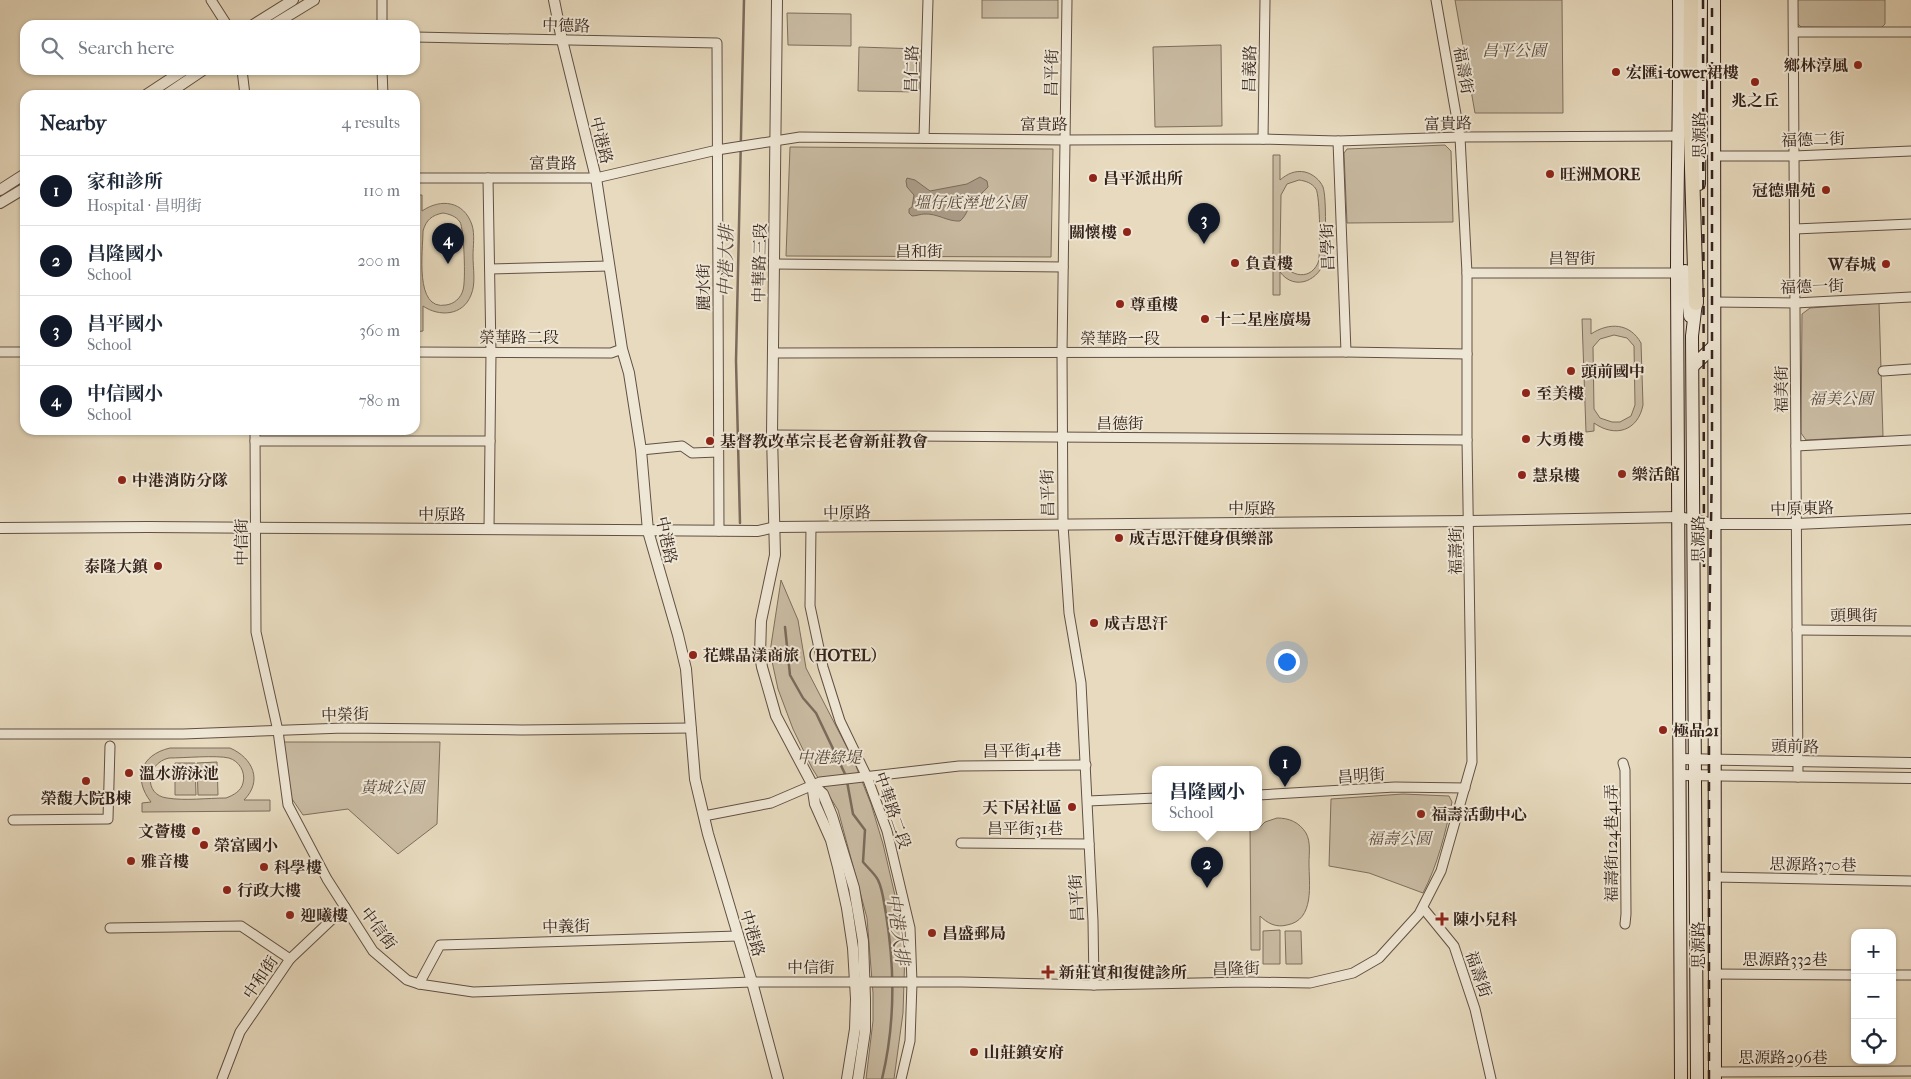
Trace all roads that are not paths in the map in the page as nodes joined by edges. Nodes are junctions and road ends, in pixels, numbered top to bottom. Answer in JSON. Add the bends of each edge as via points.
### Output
{"nodes":[{"id":1,"x":211,"y":0,"type":"edge"},
{"id":2,"x":292,"y":0,"type":"edge"},
{"id":3,"x":314,"y":0,"type":"edge"},
{"id":4,"x":382,"y":0,"type":"edge"},
{"id":5,"x":554,"y":0,"type":"edge"},
{"id":6,"x":777,"y":0,"type":"edge"},
{"id":7,"x":928,"y":0,"type":"edge"},
{"id":8,"x":1067,"y":0,"type":"edge"},
{"id":9,"x":1265,"y":0,"type":"edge"},
{"id":10,"x":1436,"y":0,"type":"edge"},
{"id":11,"x":1679,"y":0,"type":"edge"},
{"id":12,"x":1691,"y":0,"type":"edge"},
{"id":13,"x":1700,"y":0,"type":"edge"},
{"id":14,"x":1714,"y":0,"type":"edge"},
{"id":15,"x":1793,"y":0,"type":"edge"},
{"id":16,"x":224,"y":20,"type":"edge"},
{"id":17,"x":261,"y":20,"type":"edge"},
{"id":18,"x":282,"y":20,"type":"edge"},
{"id":19,"x":382,"y":20,"type":"edge"},
{"id":20,"x":1794,"y":32,"type":"junction"},
{"id":21,"x":1911,"y":32,"type":"edge"},
{"id":22,"x":420,"y":37,"type":"edge"},
{"id":23,"x":562,"y":40,"type":"junction"},
{"id":24,"x":717,"y":43,"type":"joint"},
{"id":25,"x":176,"y":75,"type":"edge"},
{"id":26,"x":196,"y":75,"type":"edge"},
{"id":27,"x":243,"y":75,"type":"edge"},
{"id":28,"x":382,"y":75,"type":"edge"},
{"id":29,"x":154,"y":90,"type":"edge"},
{"id":30,"x":173,"y":90,"type":"edge"},
{"id":31,"x":244,"y":90,"type":"edge"},
{"id":32,"x":383,"y":90,"type":"edge"},
{"id":33,"x":1680,"y":107,"type":"junction"},
{"id":34,"x":1677,"y":136,"type":"junction"},
{"id":35,"x":1460,"y":137,"type":"junction"},
{"id":36,"x":924,"y":138,"type":"junction"},
{"id":37,"x":1263,"y":139,"type":"junction"},
{"id":38,"x":1065,"y":140,"type":"junction"},
{"id":39,"x":776,"y":141,"type":"junction"},
{"id":40,"x":1338,"y":141,"type":"junction"},
{"id":41,"x":717,"y":150,"type":"junction"},
{"id":42,"x":1911,"y":151,"type":"edge"},
{"id":43,"x":1715,"y":156,"type":"junction"},
{"id":44,"x":1794,"y":156,"type":"junction"},
{"id":45,"x":20,"y":177,"type":"edge"},
{"id":46,"x":420,"y":178,"type":"edge"},
{"id":47,"x":488,"y":178,"type":"junction"},
{"id":48,"x":596,"y":178,"type":"junction"},
{"id":49,"x":0,"y":190,"type":"edge"},
{"id":50,"x":20,"y":191,"type":"edge"},
{"id":51,"x":0,"y":203,"type":"edge"},
{"id":52,"x":1911,"y":224,"type":"edge"},
{"id":53,"x":1795,"y":229,"type":"junction"},
{"id":54,"x":774,"y":264,"type":"junction"},
{"id":55,"x":609,"y":266,"type":"junction"},
{"id":56,"x":1063,"y":267,"type":"junction"},
{"id":57,"x":490,"y":269,"type":"junction"},
{"id":58,"x":1467,"y":272,"type":"junction"},
{"id":59,"x":1677,"y":273,"type":"junction"},
{"id":60,"x":1911,"y":297,"type":"edge"},
{"id":61,"x":1714,"y":302,"type":"junction"},
{"id":62,"x":1696,"y":303,"type":"junction"},
{"id":63,"x":1795,"y":303,"type":"junction"},
{"id":64,"x":1692,"y":336,"type":"junction"},
{"id":65,"x":1714,"y":346,"type":"junction"},
{"id":66,"x":622,"y":349,"type":"junction"},
{"id":67,"x":0,"y":352,"type":"edge"},
{"id":68,"x":20,"y":352,"type":"edge"},
{"id":69,"x":420,"y":352,"type":"edge"},
{"id":70,"x":491,"y":352,"type":"junction"},
{"id":71,"x":1346,"y":352,"type":"junction"},
{"id":72,"x":773,"y":353,"type":"junction"},
{"id":73,"x":1062,"y":353,"type":"junction"},
{"id":74,"x":1467,"y":354,"type":"junction"},
{"id":75,"x":1693,"y":366,"type":"junction"},
{"id":76,"x":1911,"y":369,"type":"edge"},
{"id":77,"x":1883,"y":370,"type":"dead end"},
{"id":78,"x":255,"y":435,"type":"edge"},
{"id":79,"x":772,"y":435,"type":"junction"},
{"id":80,"x":1062,"y":437,"type":"junction"},
{"id":81,"x":1467,"y":440,"type":"junction"},
{"id":82,"x":1911,"y":440,"type":"edge"},
{"id":83,"x":255,"y":441,"type":"junction"},
{"id":84,"x":490,"y":441,"type":"junction"},
{"id":85,"x":1796,"y":446,"type":"junction"},
{"id":86,"x":641,"y":450,"type":"junction"},
{"id":87,"x":718,"y":452,"type":"junction"},
{"id":88,"x":1678,"y":517,"type":"junction"},
{"id":89,"x":1911,"y":518,"type":"edge"},
{"id":90,"x":1694,"y":521,"type":"junction"},
{"id":91,"x":1470,"y":522,"type":"junction"},
{"id":92,"x":1714,"y":524,"type":"junction"},
{"id":93,"x":1796,"y":524,"type":"junction"},
{"id":94,"x":1063,"y":525,"type":"junction"},
{"id":95,"x":774,"y":527,"type":"junction"},
{"id":96,"x":811,"y":527,"type":"junction"},
{"id":97,"x":0,"y":528,"type":"edge"},
{"id":98,"x":256,"y":528,"type":"junction"},
{"id":99,"x":489,"y":529,"type":"junction"},
{"id":100,"x":648,"y":530,"type":"junction"},
{"id":101,"x":721,"y":531,"type":"junction"},
{"id":102,"x":1797,"y":630,"type":"junction"},
{"id":103,"x":1911,"y":631,"type":"edge"},
{"id":104,"x":690,"y":728,"type":"junction"},
{"id":105,"x":278,"y":732,"type":"junction"},
{"id":106,"x":0,"y":734,"type":"edge"},
{"id":107,"x":110,"y":746,"type":"dead end"},
{"id":108,"x":1679,"y":759,"type":"junction"},
{"id":109,"x":1695,"y":760,"type":"junction"},
{"id":110,"x":1714,"y":760,"type":"junction"},
{"id":111,"x":1798,"y":761,"type":"junction"},
{"id":112,"x":1623,"y":763,"type":"dead end"},
{"id":113,"x":1911,"y":763,"type":"edge"},
{"id":114,"x":1086,"y":764,"type":"junction"},
{"id":115,"x":1679,"y":775,"type":"junction"},
{"id":116,"x":1695,"y":776,"type":"junction"},
{"id":117,"x":1714,"y":776,"type":"junction"},
{"id":118,"x":863,"y":777,"type":"junction"},
{"id":119,"x":1798,"y":777,"type":"junction"},
{"id":120,"x":1911,"y":778,"type":"edge"},
{"id":121,"x":816,"y":783,"type":"junction"},
{"id":122,"x":1466,"y":788,"type":"junction"},
{"id":123,"x":1262,"y":795,"type":"edge"},
{"id":124,"x":1152,"y":798,"type":"edge"},
{"id":125,"x":1088,"y":801,"type":"junction"},
{"id":126,"x":704,"y":816,"type":"junction"},
{"id":127,"x":13,"y":820,"type":"dead end"},
{"id":128,"x":961,"y":843,"type":"dead end"},
{"id":129,"x":1089,"y":844,"type":"junction"},
{"id":130,"x":1714,"y":877,"type":"junction"},
{"id":131,"x":1911,"y":881,"type":"edge"},
{"id":132,"x":344,"y":907,"type":"junction"},
{"id":133,"x":1423,"y":908,"type":"junction"},
{"id":134,"x":1625,"y":924,"type":"dead end"},
{"id":135,"x":110,"y":928,"type":"dead end"},
{"id":136,"x":738,"y":936,"type":"junction"},
{"id":137,"x":290,"y":959,"type":"junction"},
{"id":138,"x":1715,"y":974,"type":"junction"},
{"id":139,"x":1851,"y":975,"type":"edge"},
{"id":140,"x":1896,"y":975,"type":"edge"},
{"id":141,"x":1911,"y":975,"type":"edge"},
{"id":142,"x":752,"y":982,"type":"junction"},
{"id":143,"x":860,"y":982,"type":"junction"},
{"id":144,"x":902,"y":982,"type":"joint"},
{"id":145,"x":912,"y":982,"type":"junction"},
{"id":146,"x":419,"y":984,"type":"junction"},
{"id":147,"x":1094,"y":985,"type":"junction"},
{"id":148,"x":1911,"y":1071,"type":"edge"},
{"id":149,"x":1715,"y":1076,"type":"edge"},
{"id":150,"x":222,"y":1079,"type":"edge"},
{"id":151,"x":778,"y":1079,"type":"edge"},
{"id":152,"x":847,"y":1079,"type":"edge"},
{"id":153,"x":858,"y":1079,"type":"edge"},
{"id":154,"x":901,"y":1079,"type":"edge"},
{"id":155,"x":1491,"y":1079,"type":"edge"},
{"id":156,"x":1681,"y":1079,"type":"edge"},
{"id":157,"x":1697,"y":1079,"type":"edge"}],
"edges":[{"from":1,"to":16,"type":"street"},
{"from":2,"to":17,"type":"street"},
{"from":3,"to":18,"type":"street"},
{"from":4,"to":19,"type":"street"},
{"from":5,"to":23,"type":"street","name":"中港路"},
{"from":6,"to":39,"type":"street","name":"中華路三段"},
{"from":7,"to":36,"type":"street","name":"昌仁路"},
{"from":8,"to":38,"type":"street","name":"昌平街"},
{"from":9,"to":37,"type":"street","name":"昌義路"},
{"from":10,"to":35,"type":"street","name":"福壽街"},
{"from":11,"to":33,"type":"main road","name":"思源路"},
{"from":12,"to":62,"type":"highway","via":[[1690,112]]},
{"from":13,"to":62,"type":"main road","name":"思源路"},
{"from":14,"to":43,"type":"main road","name":"思源路"},
{"from":15,"to":20,"type":"street","name":"福美街"},
{"from":20,"to":21,"type":"street"},
{"from":20,"to":44,"type":"street","name":"福美街"},
{"from":22,"to":23,"type":"street","name":"中德路"},
{"from":23,"to":24,"type":"street","name":"中德路"},
{"from":23,"to":48,"type":"street","name":"中港路"},
{"from":24,"to":41,"type":"street","name":"麗水街"},
{"from":25,"to":29,"type":"street"},
{"from":26,"to":30,"type":"street"},
{"from":27,"to":31,"type":"street"},
{"from":28,"to":32,"type":"street"},
{"from":33,"to":34,"type":"main road","name":"思源路"},
{"from":33,"to":64,"type":"main road","name":"思源路","via":[[1684,139],[1685,282]]},
{"from":34,"to":35,"type":"street","name":"富貴路"},
{"from":34,"to":59,"type":"main road","name":"思源路"},
{"from":35,"to":40,"type":"street","name":"富貴路"},
{"from":35,"to":58,"type":"street","name":"福壽街"},
{"from":36,"to":38,"type":"street","name":"富貴路"},
{"from":36,"to":39,"type":"street","name":"富貴路","via":[[800,137]]},
{"from":37,"to":38,"type":"street","name":"富貴路"},
{"from":37,"to":40,"type":"street","name":"富貴路"},
{"from":38,"to":56,"type":"street","name":"昌平街"},
{"from":39,"to":41,"type":"street","name":"富貴路"},
{"from":39,"to":54,"type":"street","name":"中華路三段"},
{"from":40,"to":71,"type":"street","name":"昌學街"},
{"from":41,"to":48,"type":"street","name":"富貴路"},
{"from":41,"to":87,"type":"street","name":"麗水街"},
{"from":42,"to":44,"type":"street","name":"福德二街"},
{"from":43,"to":44,"type":"street","name":"福德二街"},
{"from":43,"to":61,"type":"main road","name":"思源路"},
{"from":44,"to":53,"type":"street","name":"福美街"},
{"from":45,"to":49,"type":"street"},
{"from":46,"to":47,"type":"street","name":"富貴路"},
{"from":47,"to":48,"type":"street","name":"富貴路"},
{"from":47,"to":57,"type":"street"},
{"from":48,"to":55,"type":"street","name":"中港路"},
{"from":50,"to":51,"type":"street"},
{"from":52,"to":53,"type":"street"},
{"from":53,"to":63,"type":"street","name":"福美街"},
{"from":54,"to":56,"type":"street","name":"昌和街"},
{"from":54,"to":72,"type":"street","name":"中華路三段"},
{"from":55,"to":57,"type":"street"},
{"from":55,"to":66,"type":"street","name":"中港路"},
{"from":56,"to":73,"type":"street","name":"昌平街"},
{"from":57,"to":70,"type":"street"},
{"from":58,"to":59,"type":"street","name":"昌智街"},
{"from":58,"to":74,"type":"street","name":"福壽街"},
{"from":59,"to":88,"type":"main road","name":"思源路"},
{"from":60,"to":63,"type":"street","name":"福德一街"},
{"from":61,"to":63,"type":"street","name":"福德一街"},
{"from":61,"to":65,"type":"main road","name":"思源路"},
{"from":62,"to":64,"type":"main road","name":"思源路"},
{"from":63,"to":85,"type":"street","name":"福美街"},
{"from":64,"to":75,"type":"main road","name":"思源路"},
{"from":65,"to":75,"type":"main road"},
{"from":65,"to":92,"type":"main road","name":"思源路"},
{"from":66,"to":70,"type":"street","name":"榮華路二段","via":[[612,352]]},
{"from":66,"to":86,"type":"street","name":"中港路"},
{"from":67,"to":68,"type":"street"},
{"from":69,"to":70,"type":"street","name":"榮華路二段"},
{"from":70,"to":84,"type":"street"},
{"from":71,"to":73,"type":"street","name":"榮華路一段"},
{"from":71,"to":74,"type":"street","name":"榮華路一段"},
{"from":72,"to":73,"type":"street","name":"榮華路一段"},
{"from":72,"to":79,"type":"street","name":"中華路三段"},
{"from":73,"to":80,"type":"street","name":"昌平街"},
{"from":74,"to":81,"type":"street","name":"福壽街"},
{"from":75,"to":90,"type":"main road","name":"思源路"},
{"from":76,"to":77,"type":"street"},
{"from":78,"to":83,"type":"street","name":"中信街"},
{"from":79,"to":80,"type":"street","name":"昌德街"},
{"from":79,"to":95,"type":"street","name":"中華路三段"},
{"from":80,"to":81,"type":"street","name":"昌德街"},
{"from":80,"to":94,"type":"street","name":"昌平街"},
{"from":81,"to":91,"type":"street","name":"福壽街"},
{"from":82,"to":85,"type":"street"},
{"from":83,"to":84,"type":"street"},
{"from":83,"to":98,"type":"street","name":"中信街"},
{"from":84,"to":99,"type":"street"},
{"from":85,"to":93,"type":"street","name":"福美街"},
{"from":86,"to":87,"type":"street","via":[[682,446],[692,453]]},
{"from":86,"to":100,"type":"street","name":"中港路"},
{"from":87,"to":101,"type":"street","name":"麗水街"},
{"from":88,"to":90,"type":"street","name":"中原路"},
{"from":88,"to":91,"type":"street","name":"中原路"},
{"from":88,"to":108,"type":"main road","name":"思源路"},
{"from":89,"to":93,"type":"street","name":"中原東路"},
{"from":90,"to":92,"type":"street","name":"中原東路"},
{"from":90,"to":109,"type":"main road","name":"思源路"},
{"from":91,"to":94,"type":"street","name":"中原路"},
{"from":91,"to":122,"type":"street","name":"福壽街","via":[[1472,762]]},
{"from":92,"to":93,"type":"street","name":"中原東路"},
{"from":92,"to":110,"type":"main road","name":"思源路"},
{"from":93,"to":102,"type":"street","name":"福美街"},
{"from":94,"to":96,"type":"street","name":"中原路"},
{"from":94,"to":114,"type":"street","name":"昌平街","via":[[1069,613],[1081,684]]},
{"from":95,"to":96,"type":"street","name":"中原路"},
{"from":95,"to":101,"type":"street","name":"中原路","via":[[758,531]]},
{"from":95,"to":121,"type":"street","via":[[775,556],[761,636],[762,666],[779,722]]},
{"from":96,"to":118,"type":"street","name":"中華路二段","via":[[812,623],[840,721]]},
{"from":97,"to":98,"type":"street","name":"中原路"},
{"from":98,"to":99,"type":"street","name":"中原路"},
{"from":98,"to":105,"type":"street","name":"中信街","via":[[256,632]]},
{"from":99,"to":100,"type":"street","name":"中原路"},
{"from":100,"to":101,"type":"street","name":"中原路"},
{"from":100,"to":104,"type":"street","name":"中港路","via":[[686,669]]},
{"from":102,"to":103,"type":"street","name":"頭興街"},
{"from":102,"to":111,"type":"street","name":"福美街"},
{"from":104,"to":105,"type":"street","name":"中榮街","via":[[344,728]]},
{"from":104,"to":126,"type":"street","name":"中港路","via":[[695,779]]},
{"from":105,"to":106,"type":"street","name":"中榮街"},
{"from":105,"to":132,"type":"street","name":"中信街","via":[[288,804]]},
{"from":107,"to":127,"type":"street","via":[[108,819]]},
{"from":108,"to":109,"type":"street","name":"頭前路"},
{"from":108,"to":115,"type":"main road","name":"思源路"},
{"from":109,"to":110,"type":"street","name":"頭前路"},
{"from":109,"to":116,"type":"main road","name":"思源路"},
{"from":110,"to":111,"type":"street","name":"頭前路"},
{"from":110,"to":117,"type":"main road","name":"思源路"},
{"from":111,"to":113,"type":"street","name":"頭前路"},
{"from":111,"to":119,"type":"street","name":"福美街"},
{"from":112,"to":134,"type":"street","name":"福壽街124巷41弄","via":[[1626,770]]},
{"from":114,"to":118,"type":"street","name":"昌平街41巷","via":[[959,766]]},
{"from":114,"to":125,"type":"street","name":"昌平街"},
{"from":115,"to":116,"type":"street","name":"頭前路"},
{"from":115,"to":156,"type":"main road","name":"思源路"},
{"from":116,"to":117,"type":"street","name":"頭前路"},
{"from":116,"to":157,"type":"main road","name":"思源路"},
{"from":117,"to":119,"type":"street","name":"頭前路"},
{"from":117,"to":130,"type":"main road","name":"思源路"},
{"from":118,"to":121,"type":"street","name":"昌平街41巷"},
{"from":118,"to":145,"type":"street","name":"中華路二段","via":[[887,831],[901,887],[910,928]]},
{"from":119,"to":120,"type":"street","name":"頭前路"},
{"from":121,"to":126,"type":"street","name":"昌平街41巷","via":[[771,802]]},
{"from":121,"to":143,"type":"street","via":[[815,804],[831,840],[844,891]]},
{"from":122,"to":123,"type":"street","name":"昌明街"},
{"from":122,"to":133,"type":"street","name":"福壽街","via":[[1441,871]]},
{"from":124,"to":125,"type":"street"},
{"from":125,"to":129,"type":"street","name":"昌平街"},
{"from":126,"to":136,"type":"street","name":"中港路"},
{"from":128,"to":129,"type":"street","name":"昌平街31巷"},
{"from":129,"to":147,"type":"street","name":"昌平街"},
{"from":130,"to":131,"type":"street","name":"思源路370巷"},
{"from":130,"to":138,"type":"main road","name":"思源路"},
{"from":132,"to":137,"type":"street","name":"中和街"},
{"from":132,"to":146,"type":"street","name":"中信街","via":[[373,951],[407,980]]},
{"from":133,"to":147,"type":"street","name":"昌隆街","via":[[1379,958],[1353,973],[1310,983]]},
{"from":133,"to":155,"type":"street","name":"福壽街","via":[[1454,946],[1475,1009]]},
{"from":135,"to":137,"type":"street","via":[[241,926]]},
{"from":136,"to":142,"type":"street","name":"中港路"},
{"from":136,"to":146,"type":"street","name":"中義街","via":[[440,945]]},
{"from":137,"to":150,"type":"street","name":"中和街","via":[[240,1032]]},
{"from":138,"to":139,"type":"street","name":"思源路332巷"},
{"from":138,"to":149,"type":"main road","name":"思源路"},
{"from":140,"to":141,"type":"street"},
{"from":142,"to":143,"type":"street","name":"中信街"},
{"from":142,"to":146,"type":"street","name":"中信街","via":[[473,992]]},
{"from":142,"to":151,"type":"street","name":"中港路"},
{"from":143,"to":144,"type":"street","name":"中信街"},
{"from":143,"to":152,"type":"street"},
{"from":143,"to":153,"type":"street","via":[[865,1031]]},
{"from":144,"to":145,"type":"street","name":"昌隆街"},
{"from":145,"to":147,"type":"street","name":"昌隆街"},
{"from":145,"to":154,"type":"street","name":"中華路二段","via":[[910,1041]]},
{"from":148,"to":149,"type":"street","name":"思源路296巷"}]}
